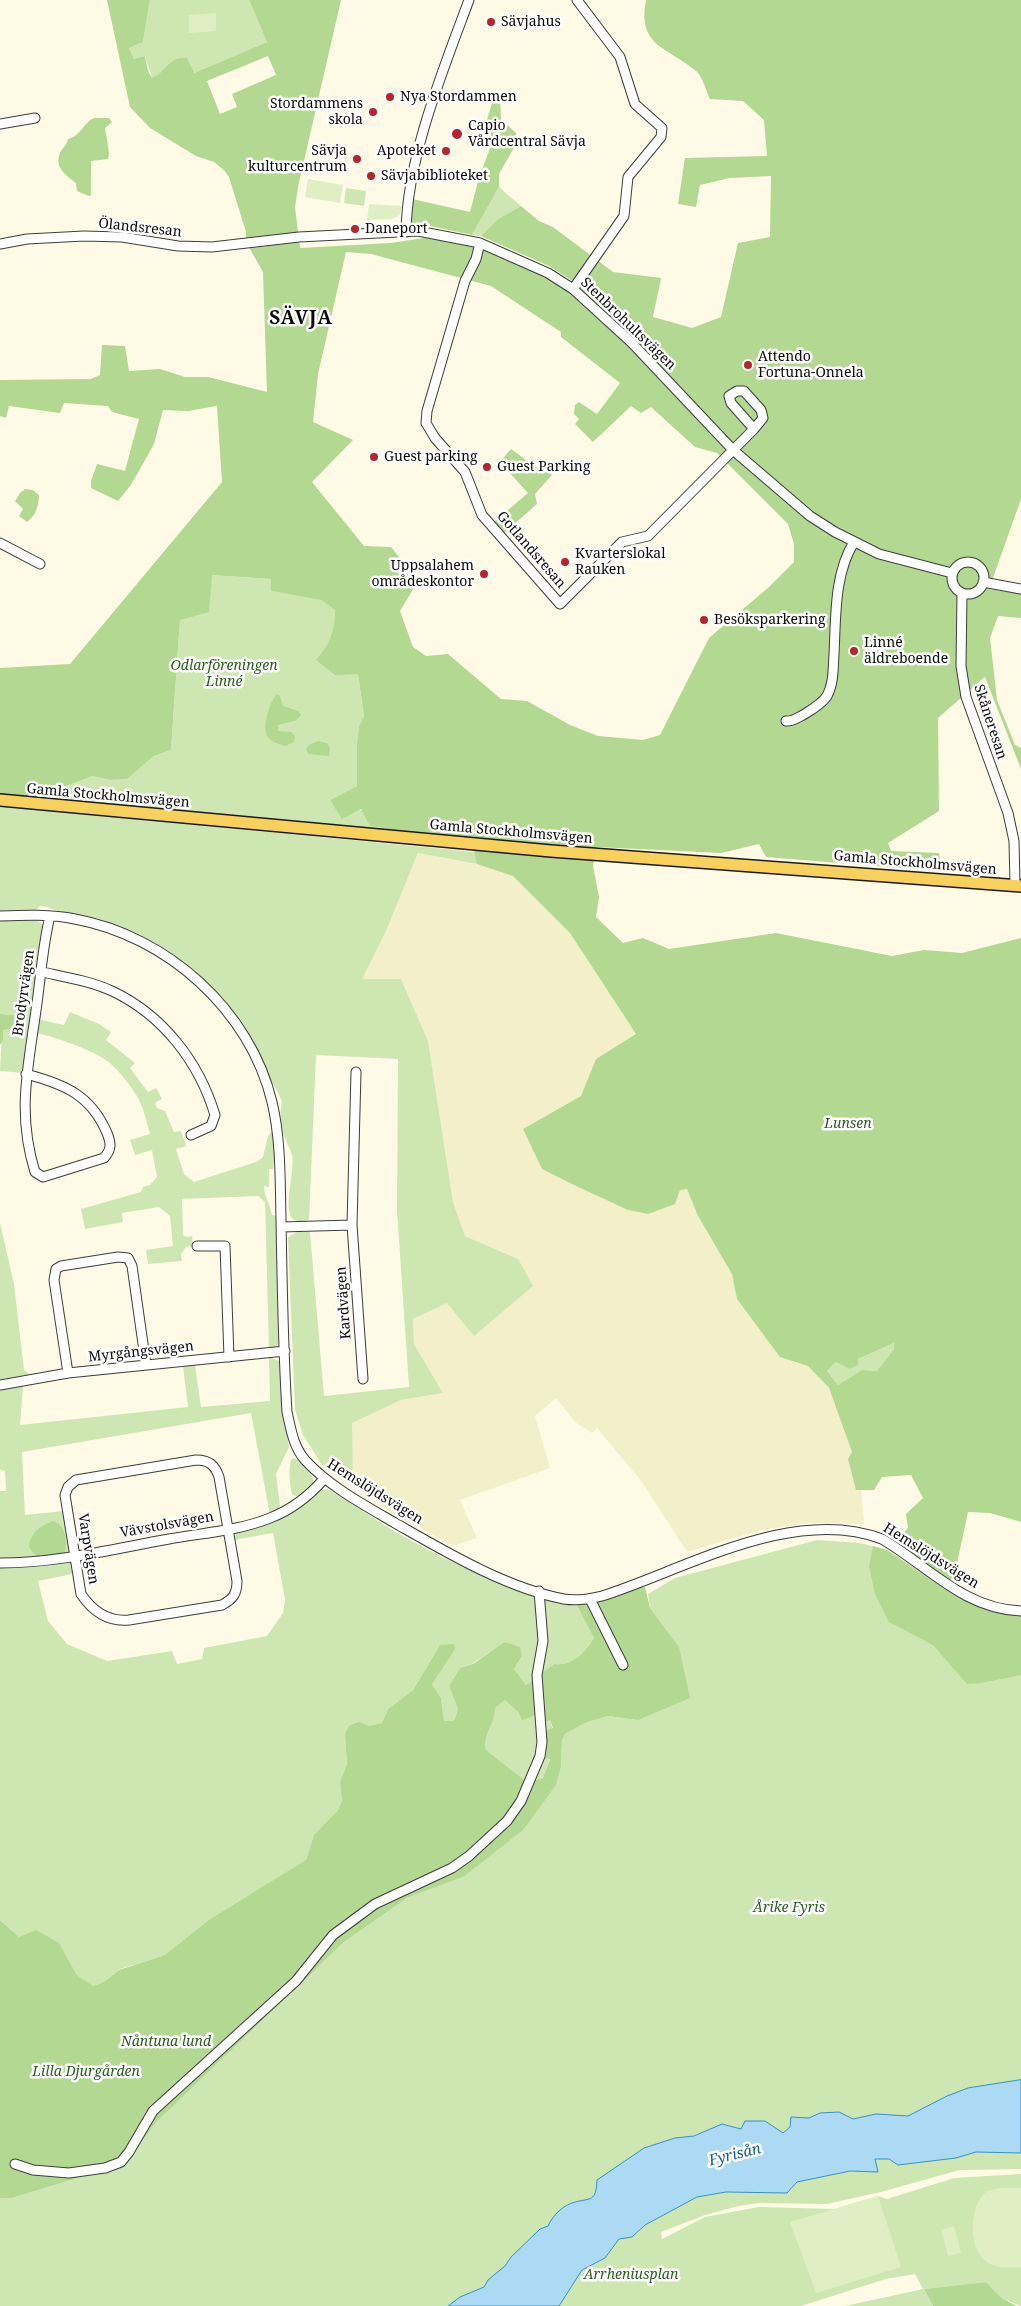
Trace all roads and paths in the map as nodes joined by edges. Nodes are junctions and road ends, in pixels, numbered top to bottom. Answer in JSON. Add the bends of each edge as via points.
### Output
{"nodes":[{"id":1,"x":470,"y":0,"type":"edge"},
{"id":2,"x":577,"y":0,"type":"edge"},
{"id":3,"x":35,"y":118,"type":"dead end"},
{"id":4,"x":0,"y":124,"type":"edge"},
{"id":5,"x":406,"y":232,"type":"junction"},
{"id":6,"x":246,"y":242,"type":"joint"},
{"id":7,"x":0,"y":244,"type":"edge"},
{"id":8,"x":480,"y":244,"type":"junction"},
{"id":9,"x":573,"y":289,"type":"junction"},
{"id":10,"x":754,"y":430,"type":"dead end"},
{"id":11,"x":733,"y":450,"type":"junction"},
{"id":12,"x":854,"y":542,"type":"junction"},
{"id":13,"x":0,"y":543,"type":"edge"},
{"id":14,"x":40,"y":564,"type":"dead end"},
{"id":15,"x":952,"y":573,"type":"junction"},
{"id":16,"x":983,"y":582,"type":"junction"},
{"id":17,"x":1021,"y":589,"type":"edge"},
{"id":18,"x":962,"y":593,"type":"junction"},
{"id":19,"x":786,"y":721,"type":"dead end"},
{"id":20,"x":0,"y":800,"type":"edge"},
{"id":21,"x":1018,"y":886,"type":"edge"},
{"id":22,"x":0,"y":916,"type":"edge"},
{"id":23,"x":50,"y":916,"type":"junction"},
{"id":24,"x":42,"y":972,"type":"junction"},
{"id":25,"x":356,"y":1072,"type":"dead end"},
{"id":26,"x":26,"y":1074,"type":"junction"},
{"id":27,"x":191,"y":1135,"type":"dead end"},
{"id":28,"x":352,"y":1225,"type":"junction"},
{"id":29,"x":281,"y":1227,"type":"junction"},
{"id":30,"x":197,"y":1246,"type":"dead end"},
{"id":31,"x":285,"y":1351,"type":"junction"},
{"id":32,"x":229,"y":1357,"type":"junction"},
{"id":33,"x":146,"y":1365,"type":"junction"},
{"id":34,"x":68,"y":1373,"type":"junction"},
{"id":35,"x":363,"y":1379,"type":"dead end"},
{"id":36,"x":0,"y":1385,"type":"edge"},
{"id":37,"x":324,"y":1479,"type":"junction"},
{"id":38,"x":228,"y":1529,"type":"junction"},
{"id":39,"x":74,"y":1556,"type":"junction"},
{"id":40,"x":0,"y":1563,"type":"edge"},
{"id":41,"x":539,"y":1592,"type":"junction"},
{"id":42,"x":590,"y":1599,"type":"junction"},
{"id":43,"x":1021,"y":1611,"type":"edge"},
{"id":44,"x":623,"y":1665,"type":"dead end"},
{"id":45,"x":15,"y":2164,"type":"dead end"}],
"edges":[{"from":1,"to":5,"type":"street","via":[[439,84],[410,182]]},
{"from":2,"to":9,"type":"street","via":[[620,57],[634,104],[662,128],[661,138],[628,177],[624,216]]},
{"from":3,"to":4,"type":"street"},
{"from":5,"to":6,"type":"street","name":"Stenbrohultsvägen"},
{"from":5,"to":8,"type":"street","name":"Stenbrohultsvägen","via":[[418,231]]},
{"from":6,"to":7,"type":"street","name":"Ölandsresan","via":[[212,247],[178,246],[122,237],[84,236]]},
{"from":8,"to":9,"type":"street","name":"Stenbrohultsvägen","via":[[548,273]]},
{"from":8,"to":11,"type":"street","name":"Gotlandsresan","via":[[465,281],[426,423],[465,472],[482,515],[560,604],[622,542],[648,536]]},
{"from":9,"to":11,"type":"street","name":"Stenbrohultsvägen","via":[[632,342]]},
{"from":10,"to":11,"type":"street"},
{"from":11,"to":12,"type":"street","name":"Stenbrohultsvägen","via":[[810,516]]},
{"from":12,"to":15,"type":"street","name":"Stenbrohultsvägen","via":[[879,554]]},
{"from":12,"to":19,"type":"street","via":[[845,557],[839,584],[832,681],[827,696],[818,706],[792,721]]},
{"from":13,"to":14,"type":"street"},
{"from":15,"to":16,"type":"street","via":[[961,563],[972,562],[984,573]]},
{"from":15,"to":18,"type":"street","via":[[953,584]]},
{"from":16,"to":17,"type":"street"},
{"from":16,"to":18,"type":"street","via":[[974,593]]},
{"from":18,"to":21,"type":"street","name":"Skåneresan","via":[[961,666],[966,697],[1008,813]]},
{"from":20,"to":21,"type":"main road","name":"Gamla Stockholmsvägen","via":[[551,851]]},
{"from":22,"to":23,"type":"street","name":"Hemslöjdsvägen"},
{"from":23,"to":24,"type":"street","name":"Brodyrvägen"},
{"from":23,"to":29,"type":"street","name":"Hemslöjdsvägen","via":[[99,924],[141,941],[206,987],[237,1026],[251,1049],[272,1102],[279,1153]]},
{"from":24,"to":26,"type":"street","name":"Brodyrvägen"},
{"from":24,"to":27,"type":"street","via":[[88,982],[133,1002],[178,1043],[199,1077],[215,1115],[211,1126]]},
{"from":25,"to":28,"type":"street","name":"Kardvägen"},
{"from":26,"to":26,"type":"street","name":"Brodyrvägen","via":[[26,1138],[35,1172],[48,1176],[104,1158],[110,1141],[96,1111],[74,1092]]},
{"from":28,"to":29,"type":"street"},
{"from":28,"to":35,"type":"street","name":"Kardvägen"},
{"from":29,"to":31,"type":"street","name":"Hemslöjdsvägen"},
{"from":30,"to":32,"type":"street","via":[[225,1246]]},
{"from":31,"to":32,"type":"street","name":"Myrgångsvägen"},
{"from":31,"to":37,"type":"street","name":"Hemslöjdsvägen","via":[[287,1412],[294,1446]]},
{"from":32,"to":33,"type":"street","name":"Myrgångsvägen"},
{"from":33,"to":34,"type":"street","name":"Myrgångsvägen"},
{"from":33,"to":34,"type":"street","via":[[132,1266],[128,1258],[118,1257],[56,1269],[54,1280]]},
{"from":34,"to":36,"type":"street","name":"Myrgångsvägen"},
{"from":37,"to":38,"type":"street","name":"Vävstolsvägen","via":[[298,1504],[283,1513]]},
{"from":37,"to":41,"type":"street","name":"Hemslöjdsvägen","via":[[433,1544],[503,1579]]},
{"from":38,"to":39,"type":"street","name":"Vävstolsvägen"},
{"from":38,"to":39,"type":"street","name":"Varpvägen","via":[[237,1591],[231,1601],[222,1605],[115,1621],[89,1606],[81,1594]]},
{"from":38,"to":39,"type":"street","name":"Varpvägen","via":[[219,1477],[214,1466],[204,1460],[76,1480],[65,1495]]},
{"from":39,"to":40,"type":"street","name":"Vävstolsvägen"},
{"from":41,"to":42,"type":"street","name":"Hemslöjdsvägen","via":[[564,1599]]},
{"from":41,"to":45,"type":"street","via":[[543,1640],[537,1675],[542,1742],[540,1756],[521,1801],[507,1822],[452,1868],[375,1904],[333,1936],[296,1981],[153,2111],[121,2162],[105,2168],[69,2173],[33,2170]]},
{"from":42,"to":43,"type":"street","name":"Hemslöjdsvägen","via":[[735,1546],[776,1536],[844,1531],[882,1539],[951,1587],[986,1606]]},
{"from":42,"to":44,"type":"street"}]}
